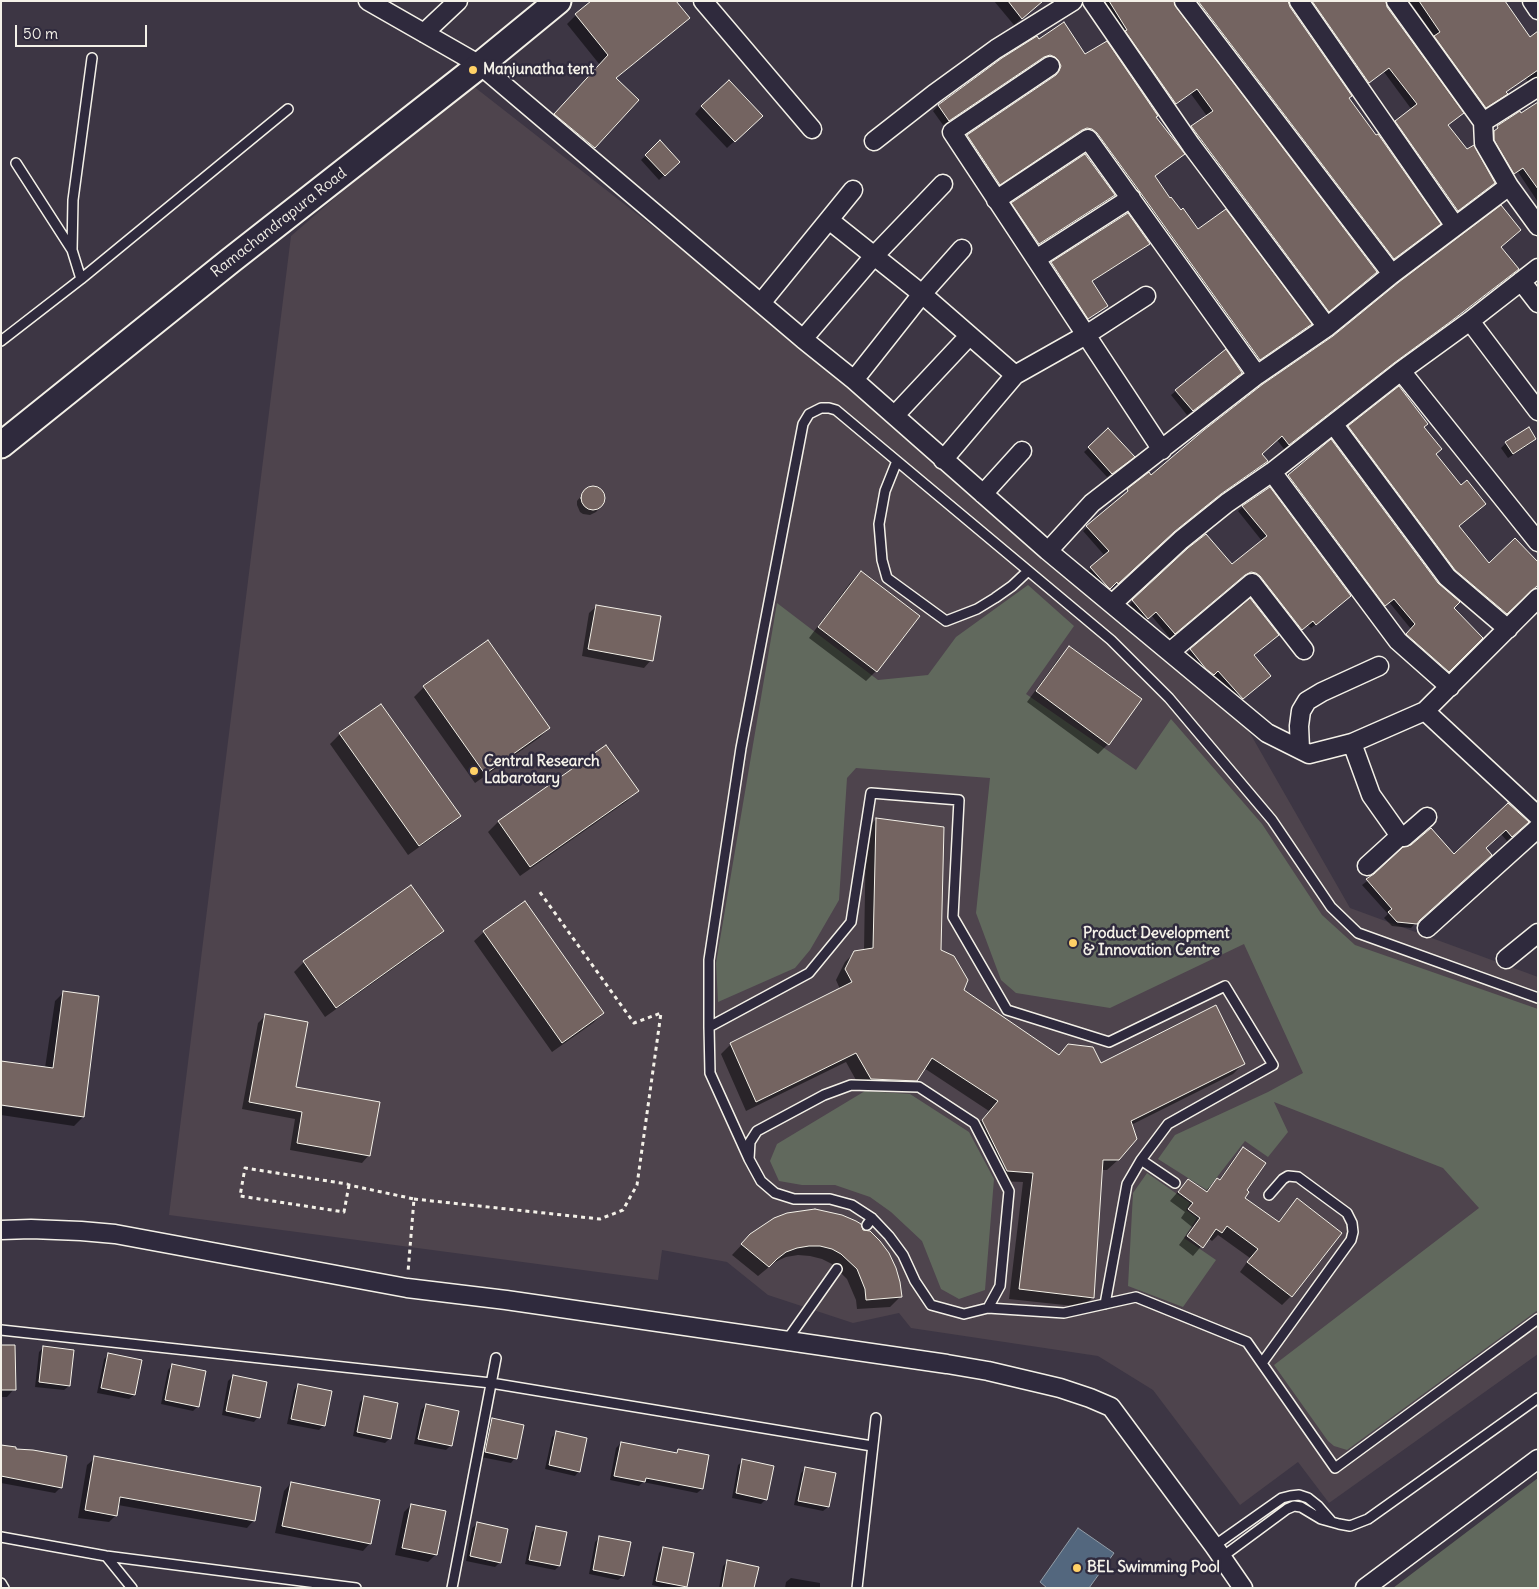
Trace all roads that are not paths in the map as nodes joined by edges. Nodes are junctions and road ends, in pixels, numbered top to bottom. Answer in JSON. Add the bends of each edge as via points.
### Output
{"nodes":[{"id":1,"x":458,"y":1,"type":"edge"},
{"id":2,"x":703,"y":1,"type":"edge"},
{"id":3,"x":1073,"y":1,"type":"edge"},
{"id":4,"x":1092,"y":1,"type":"edge"},
{"id":5,"x":1184,"y":1,"type":"edge"},
{"id":6,"x":1299,"y":1,"type":"edge"},
{"id":7,"x":1396,"y":1,"type":"edge"},
{"id":8,"x":1532,"y":1,"type":"edge"},
{"id":9,"x":377,"y":3,"type":"edge"},
{"id":10,"x":547,"y":5,"type":"edge"},
{"id":11,"x":1538,"y":10,"type":"edge"},
{"id":12,"x":424,"y":33,"type":"junction"},
{"id":13,"x":92,"y":58,"type":"dead end"},
{"id":14,"x":480,"y":65,"type":"junction"},
{"id":15,"x":1050,"y":66,"type":"dead end"},
{"id":16,"x":1538,"y":87,"type":"edge"},
{"id":17,"x":288,"y":109,"type":"dead end"},
{"id":18,"x":1482,"y":122,"type":"junction"},
{"id":19,"x":812,"y":129,"type":"dead end"},
{"id":20,"x":874,"y":141,"type":"dead end"},
{"id":21,"x":16,"y":163,"type":"dead end"},
{"id":22,"x":943,"y":184,"type":"dead end"},
{"id":23,"x":1509,"y":186,"type":"junction"},
{"id":24,"x":853,"y":190,"type":"dead end"},
{"id":25,"x":1130,"y":198,"type":"junction"},
{"id":26,"x":996,"y":200,"type":"junction"},
{"id":27,"x":829,"y":220,"type":"junction"},
{"id":28,"x":1537,"y":225,"type":"edge"},
{"id":29,"x":1456,"y":226,"type":"junction"},
{"id":30,"x":962,"y":249,"type":"dead end"},
{"id":31,"x":72,"y":250,"type":"junction"},
{"id":32,"x":874,"y":256,"type":"junction"},
{"id":33,"x":1036,"y":258,"type":"junction"},
{"id":34,"x":1538,"y":268,"type":"edge"},
{"id":35,"x":1392,"y":274,"type":"junction"},
{"id":36,"x":80,"y":279,"type":"junction"},
{"id":37,"x":1521,"y":281,"type":"junction"},
{"id":38,"x":922,"y":294,"type":"junction"},
{"id":39,"x":1146,"y":296,"type":"dead end"},
{"id":40,"x":761,"y":303,"type":"junction"},
{"id":41,"x":1538,"y":304,"type":"edge"},
{"id":42,"x":1470,"y":321,"type":"junction"},
{"id":43,"x":1328,"y":327,"type":"junction"},
{"id":44,"x":1086,"y":335,"type":"junction"},
{"id":45,"x":969,"y":336,"type":"junction"},
{"id":46,"x":803,"y":339,"type":"junction"},
{"id":47,"x":1,"y":341,"type":"edge"},
{"id":48,"x":1401,"y":371,"type":"junction"},
{"id":49,"x":1257,"y":375,"type":"junction"},
{"id":50,"x":1015,"y":376,"type":"junction"},
{"id":51,"x":854,"y":380,"type":"junction"},
{"id":52,"x":1538,"y":411,"type":"edge"},
{"id":53,"x":895,"y":415,"type":"junction"},
{"id":54,"x":1334,"y":425,"type":"junction"},
{"id":55,"x":1,"y":445,"type":"edge"},
{"id":56,"x":1022,"y":450,"type":"dead end"},
{"id":57,"x":1162,"y":450,"type":"junction"},
{"id":58,"x":943,"y":460,"type":"junction"},
{"id":59,"x":897,"y":461,"type":"junction"},
{"id":60,"x":1272,"y":472,"type":"junction"},
{"id":61,"x":983,"y":494,"type":"junction"},
{"id":62,"x":1538,"y":542,"type":"edge"},
{"id":63,"x":1048,"y":551,"type":"junction"},
{"id":64,"x":1028,"y":571,"type":"junction"},
{"id":65,"x":1538,"y":598,"type":"edge"},
{"id":66,"x":1112,"y":604,"type":"junction"},
{"id":67,"x":1508,"y":628,"type":"junction"},
{"id":68,"x":1304,"y":650,"type":"dead end"},
{"id":69,"x":1170,"y":652,"type":"junction"},
{"id":70,"x":1379,"y":666,"type":"dead end"},
{"id":71,"x":1450,"y":687,"type":"junction"},
{"id":72,"x":1425,"y":711,"type":"junction"},
{"id":73,"x":1352,"y":743,"type":"junction"},
{"id":74,"x":1300,"y":749,"type":"junction"},
{"id":75,"x":1538,"y":816,"type":"edge"},
{"id":76,"x":1427,"y":817,"type":"dead end"},
{"id":77,"x":1538,"y":828,"type":"edge"},
{"id":78,"x":1400,"y":836,"type":"junction"},
{"id":79,"x":1367,"y":866,"type":"dead end"},
{"id":80,"x":1427,"y":928,"type":"dead end"},
{"id":81,"x":1538,"y":933,"type":"edge"},
{"id":82,"x":1506,"y":959,"type":"dead end"},
{"id":83,"x":1538,"y":998,"type":"edge"},
{"id":84,"x":709,"y":1027,"type":"junction"},
{"id":85,"x":749,"y":1159,"type":"junction"},
{"id":86,"x":1140,"y":1160,"type":"junction"},
{"id":87,"x":1175,"y":1183,"type":"dead end"},
{"id":88,"x":1269,"y":1196,"type":"dead end"},
{"id":89,"x":1,"y":1230,"type":"edge"},
{"id":90,"x":837,"y":1269,"type":"dead end"},
{"id":91,"x":1105,"y":1304,"type":"junction"},
{"id":92,"x":988,"y":1308,"type":"junction"},
{"id":93,"x":1538,"y":1319,"type":"edge"},
{"id":94,"x":1,"y":1330,"type":"edge"},
{"id":95,"x":787,"y":1340,"type":"junction"},
{"id":96,"x":496,"y":1358,"type":"dead end"},
{"id":97,"x":1262,"y":1363,"type":"junction"},
{"id":98,"x":491,"y":1383,"type":"junction"},
{"id":99,"x":1538,"y":1398,"type":"edge"},
{"id":100,"x":876,"y":1418,"type":"dead end"},
{"id":101,"x":872,"y":1446,"type":"junction"},
{"id":102,"x":1538,"y":1459,"type":"edge"},
{"id":103,"x":1332,"y":1522,"type":"junction"},
{"id":104,"x":1,"y":1537,"type":"edge"},
{"id":105,"x":1218,"y":1552,"type":"junction"},
{"id":106,"x":106,"y":1556,"type":"junction"},
{"id":107,"x":1,"y":1583,"type":"edge"},
{"id":108,"x":4,"y":1588,"type":"edge"},
{"id":109,"x":132,"y":1588,"type":"edge"},
{"id":110,"x":356,"y":1588,"type":"edge"},
{"id":111,"x":452,"y":1588,"type":"edge"},
{"id":112,"x":857,"y":1588,"type":"edge"},
{"id":113,"x":1244,"y":1588,"type":"edge"},
{"id":114,"x":1365,"y":1588,"type":"edge"}],
"edges":[{"from":1,"to":12,"type":"street"},
{"from":2,"to":19,"type":"street"},
{"from":3,"to":20,"type":"street","via":[[996,49]]},
{"from":4,"to":43,"type":"street","via":[[1191,145]]},
{"from":5,"to":35,"type":"street"},
{"from":6,"to":29,"type":"street"},
{"from":7,"to":18,"type":"street"},
{"from":8,"to":11,"type":"street"},
{"from":9,"to":12,"type":"street"},
{"from":10,"to":14,"type":"street","name":"Ramachandrapura Road"},
{"from":12,"to":14,"type":"street"},
{"from":13,"to":31,"type":"lane","via":[[73,200]]},
{"from":14,"to":40,"type":"street"},
{"from":14,"to":55,"type":"street","name":"Ramachandrapura Road"},
{"from":15,"to":26,"type":"street","via":[[952,132]]},
{"from":16,"to":18,"type":"street"},
{"from":17,"to":36,"type":"lane"},
{"from":18,"to":23,"type":"street","via":[[1484,143]]},
{"from":21,"to":31,"type":"lane"},
{"from":22,"to":32,"type":"street"},
{"from":23,"to":28,"type":"street"},
{"from":23,"to":29,"type":"street"},
{"from":24,"to":27,"type":"street"},
{"from":25,"to":26,"type":"street","via":[[1088,139]]},
{"from":25,"to":33,"type":"street"},
{"from":25,"to":49,"type":"street"},
{"from":26,"to":33,"type":"street"},
{"from":27,"to":32,"type":"street"},
{"from":27,"to":40,"type":"street"},
{"from":29,"to":35,"type":"street"},
{"from":30,"to":38,"type":"street"},
{"from":31,"to":36,"type":"lane"},
{"from":32,"to":38,"type":"street"},
{"from":32,"to":46,"type":"street"},
{"from":33,"to":44,"type":"street"},
{"from":34,"to":37,"type":"street"},
{"from":35,"to":43,"type":"street"},
{"from":36,"to":47,"type":"lane"},
{"from":37,"to":41,"type":"street"},
{"from":37,"to":42,"type":"street"},
{"from":38,"to":45,"type":"street"},
{"from":38,"to":51,"type":"street"},
{"from":39,"to":44,"type":"street"},
{"from":40,"to":46,"type":"street"},
{"from":42,"to":48,"type":"street"},
{"from":42,"to":52,"type":"street"},
{"from":43,"to":49,"type":"street"},
{"from":44,"to":50,"type":"street"},
{"from":44,"to":57,"type":"street"},
{"from":45,"to":50,"type":"street"},
{"from":45,"to":53,"type":"street"},
{"from":46,"to":51,"type":"street"},
{"from":48,"to":54,"type":"street"},
{"from":48,"to":62,"type":"street"},
{"from":49,"to":57,"type":"street"},
{"from":50,"to":58,"type":"street"},
{"from":51,"to":53,"type":"street"},
{"from":53,"to":58,"type":"street"},
{"from":54,"to":60,"type":"street"},
{"from":54,"to":67,"type":"street","via":[[1447,577]]},
{"from":56,"to":61,"type":"street"},
{"from":57,"to":63,"type":"street","via":[[1092,503]]},
{"from":58,"to":61,"type":"street"},
{"from":59,"to":64,"type":"lane"},
{"from":59,"to":64,"type":"lane","via":[[885,492],[879,524],[886,578],[946,621],[996,598]]},
{"from":59,"to":84,"type":"lane","via":[[836,410],[814,410],[803,424],[742,748],[709,960]]},
{"from":60,"to":66,"type":"street","via":[[1193,531]]},
{"from":60,"to":71,"type":"street","via":[[1398,641]]},
{"from":61,"to":63,"type":"street"},
{"from":63,"to":66,"type":"street"},
{"from":64,"to":83,"type":"lane","via":[[1111,640],[1169,698],[1272,820],[1331,907],[1358,933]]},
{"from":65,"to":67,"type":"street"},
{"from":66,"to":69,"type":"street"},
{"from":67,"to":71,"type":"street"},
{"from":68,"to":69,"type":"street","via":[[1252,583]]},
{"from":69,"to":74,"type":"street","via":[[1267,733]]},
{"from":70,"to":74,"type":"street","via":[[1307,701],[1301,711]]},
{"from":71,"to":72,"type":"street"},
{"from":72,"to":73,"type":"street"},
{"from":72,"to":75,"type":"street"},
{"from":73,"to":74,"type":"street","via":[[1309,754]]},
{"from":73,"to":78,"type":"street","via":[[1371,795]]},
{"from":76,"to":78,"type":"street","via":[[1404,837]]},
{"from":77,"to":80,"type":"street"},
{"from":78,"to":79,"type":"street"},
{"from":81,"to":82,"type":"street"},
{"from":84,"to":85,"type":"lane","via":[[710,1073]]},
{"from":84,"to":86,"type":"lane","via":[[809,973],[851,922],[871,793],[959,800],[952,917],[1007,1010],[1109,1042],[1225,986],[1273,1065],[1168,1124]]},
{"from":85,"to":92,"type":"lane","via":[[760,1181],[775,1193],[794,1199],[830,1199],[852,1205],[889,1236],[932,1304],[964,1314]]},
{"from":85,"to":92,"type":"lane","via":[[750,1142],[756,1131],[824,1095],[851,1085],[919,1087],[974,1123],[1009,1191],[1000,1286]]},
{"from":86,"to":87,"type":"lane"},
{"from":86,"to":91,"type":"lane","via":[[1126,1184]]},
{"from":88,"to":97,"type":"lane","via":[[1283,1179],[1298,1177],[1347,1213],[1353,1232],[1351,1240]]},
{"from":89,"to":95,"type":"street","via":[[115,1234],[407,1288]]},
{"from":90,"to":95,"type":"lane"},
{"from":91,"to":92,"type":"lane","via":[[1064,1313]]},
{"from":91,"to":97,"type":"lane","via":[[1136,1297],[1247,1342]]},
{"from":93,"to":97,"type":"lane","via":[[1335,1468]]},
{"from":94,"to":98,"type":"lane"},
{"from":95,"to":105,"type":"street","via":[[988,1371],[1060,1388],[1111,1407]]},
{"from":96,"to":98,"type":"lane"},
{"from":98,"to":101,"type":"lane"},
{"from":98,"to":111,"type":"lane"},
{"from":99,"to":103,"type":"lane","via":[[1368,1519],[1350,1526]]},
{"from":100,"to":101,"type":"lane"},
{"from":101,"to":112,"type":"lane"},
{"from":102,"to":114,"type":"street"},
{"from":103,"to":105,"type":"lane","via":[[1294,1506]]},
{"from":103,"to":105,"type":"lane","via":[[1308,1498],[1299,1495],[1282,1498]]},
{"from":104,"to":106,"type":"lane"},
{"from":105,"to":113,"type":"street"},
{"from":106,"to":109,"type":"lane"},
{"from":106,"to":110,"type":"lane"},
{"from":107,"to":108,"type":"lane"}]}
